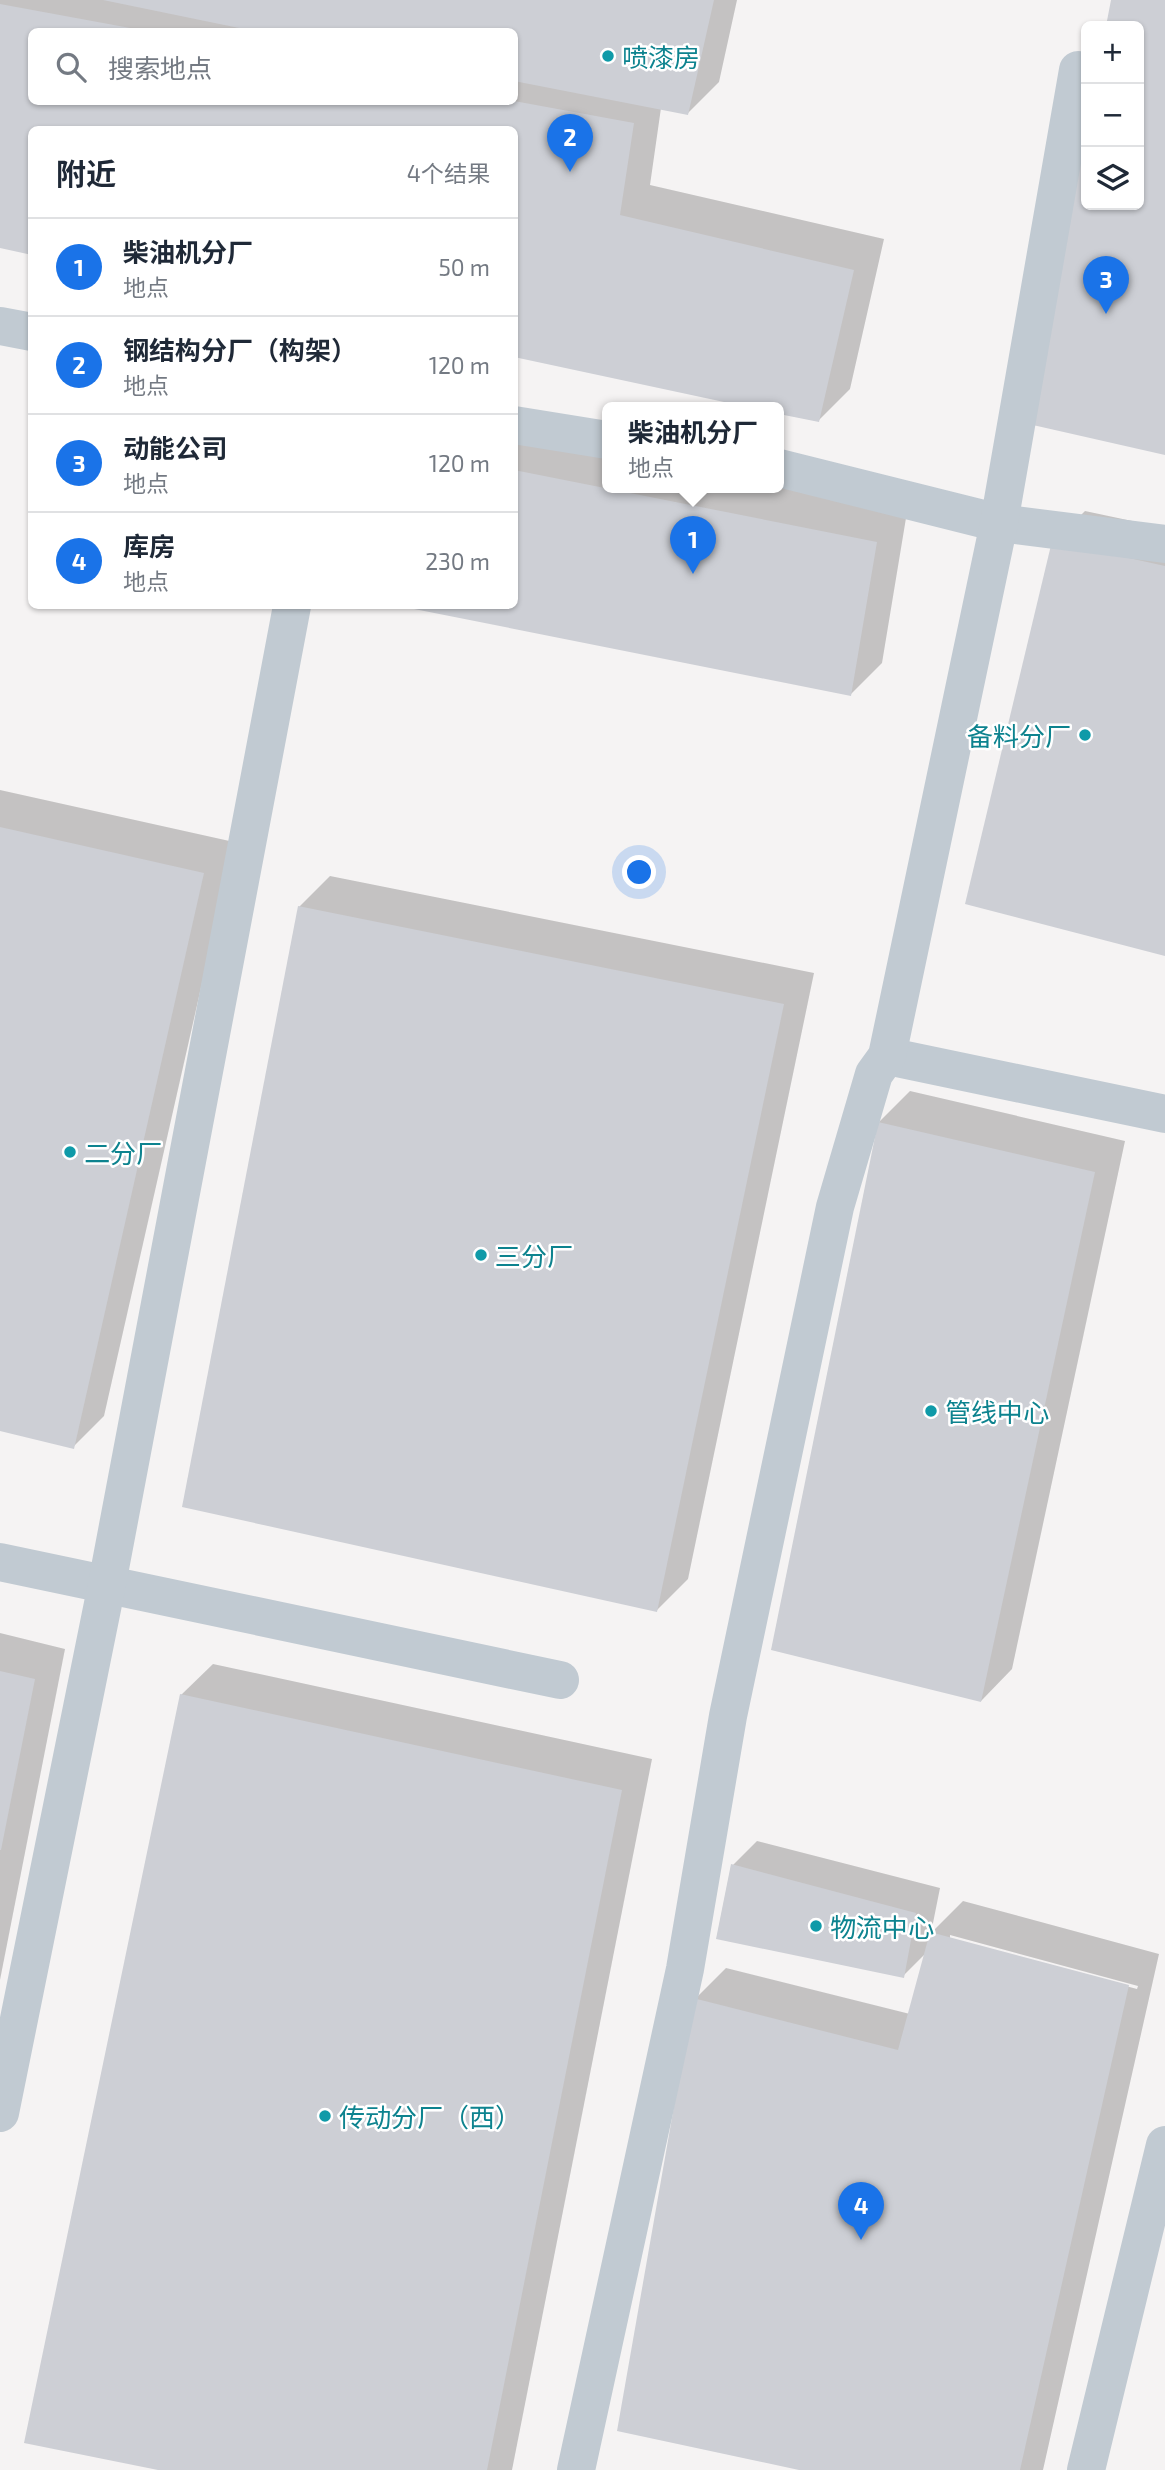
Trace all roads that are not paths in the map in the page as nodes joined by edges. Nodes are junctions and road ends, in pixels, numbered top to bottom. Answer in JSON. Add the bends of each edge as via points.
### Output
{"nodes":[{"id":1,"x":1078,"y":70,"type":"dead end"},
{"id":2,"x":0,"y":326,"type":"edge"},
{"id":3,"x":28,"y":331,"type":"edge"},
{"id":4,"x":518,"y":426,"type":"edge"},
{"id":5,"x":602,"y":439,"type":"edge"},
{"id":6,"x":784,"y":469,"type":"edge"},
{"id":7,"x":999,"y":523,"type":"junction"},
{"id":8,"x":1165,"y":544,"type":"edge"},
{"id":9,"x":291,"y":609,"type":"edge"},
{"id":10,"x":887,"y":1056,"type":"junction"},
{"id":11,"x":1165,"y":1114,"type":"edge"},
{"id":12,"x":0,"y":1562,"type":"edge"},
{"id":13,"x":107,"y":1584,"type":"junction"},
{"id":14,"x":560,"y":1680,"type":"dead end"},
{"id":15,"x":0,"y":2113,"type":"edge"},
{"id":16,"x":1165,"y":2145,"type":"edge"},
{"id":17,"x":576,"y":2470,"type":"edge"},
{"id":18,"x":1086,"y":2470,"type":"edge"}],
"edges":[{"from":1,"to":7,"type":"street"},
{"from":2,"to":3,"type":"street"},
{"from":4,"to":5,"type":"street"},
{"from":6,"to":7,"type":"street"},
{"from":7,"to":8,"type":"street"},
{"from":7,"to":10,"type":"street"},
{"from":9,"to":13,"type":"street"},
{"from":10,"to":11,"type":"street"},
{"from":10,"to":17,"type":"street","via":[[874,1074],[835,1207],[728,1716],[685,1969]]},
{"from":12,"to":13,"type":"street"},
{"from":13,"to":14,"type":"street"},
{"from":13,"to":15,"type":"street"},
{"from":16,"to":18,"type":"street"}]}
